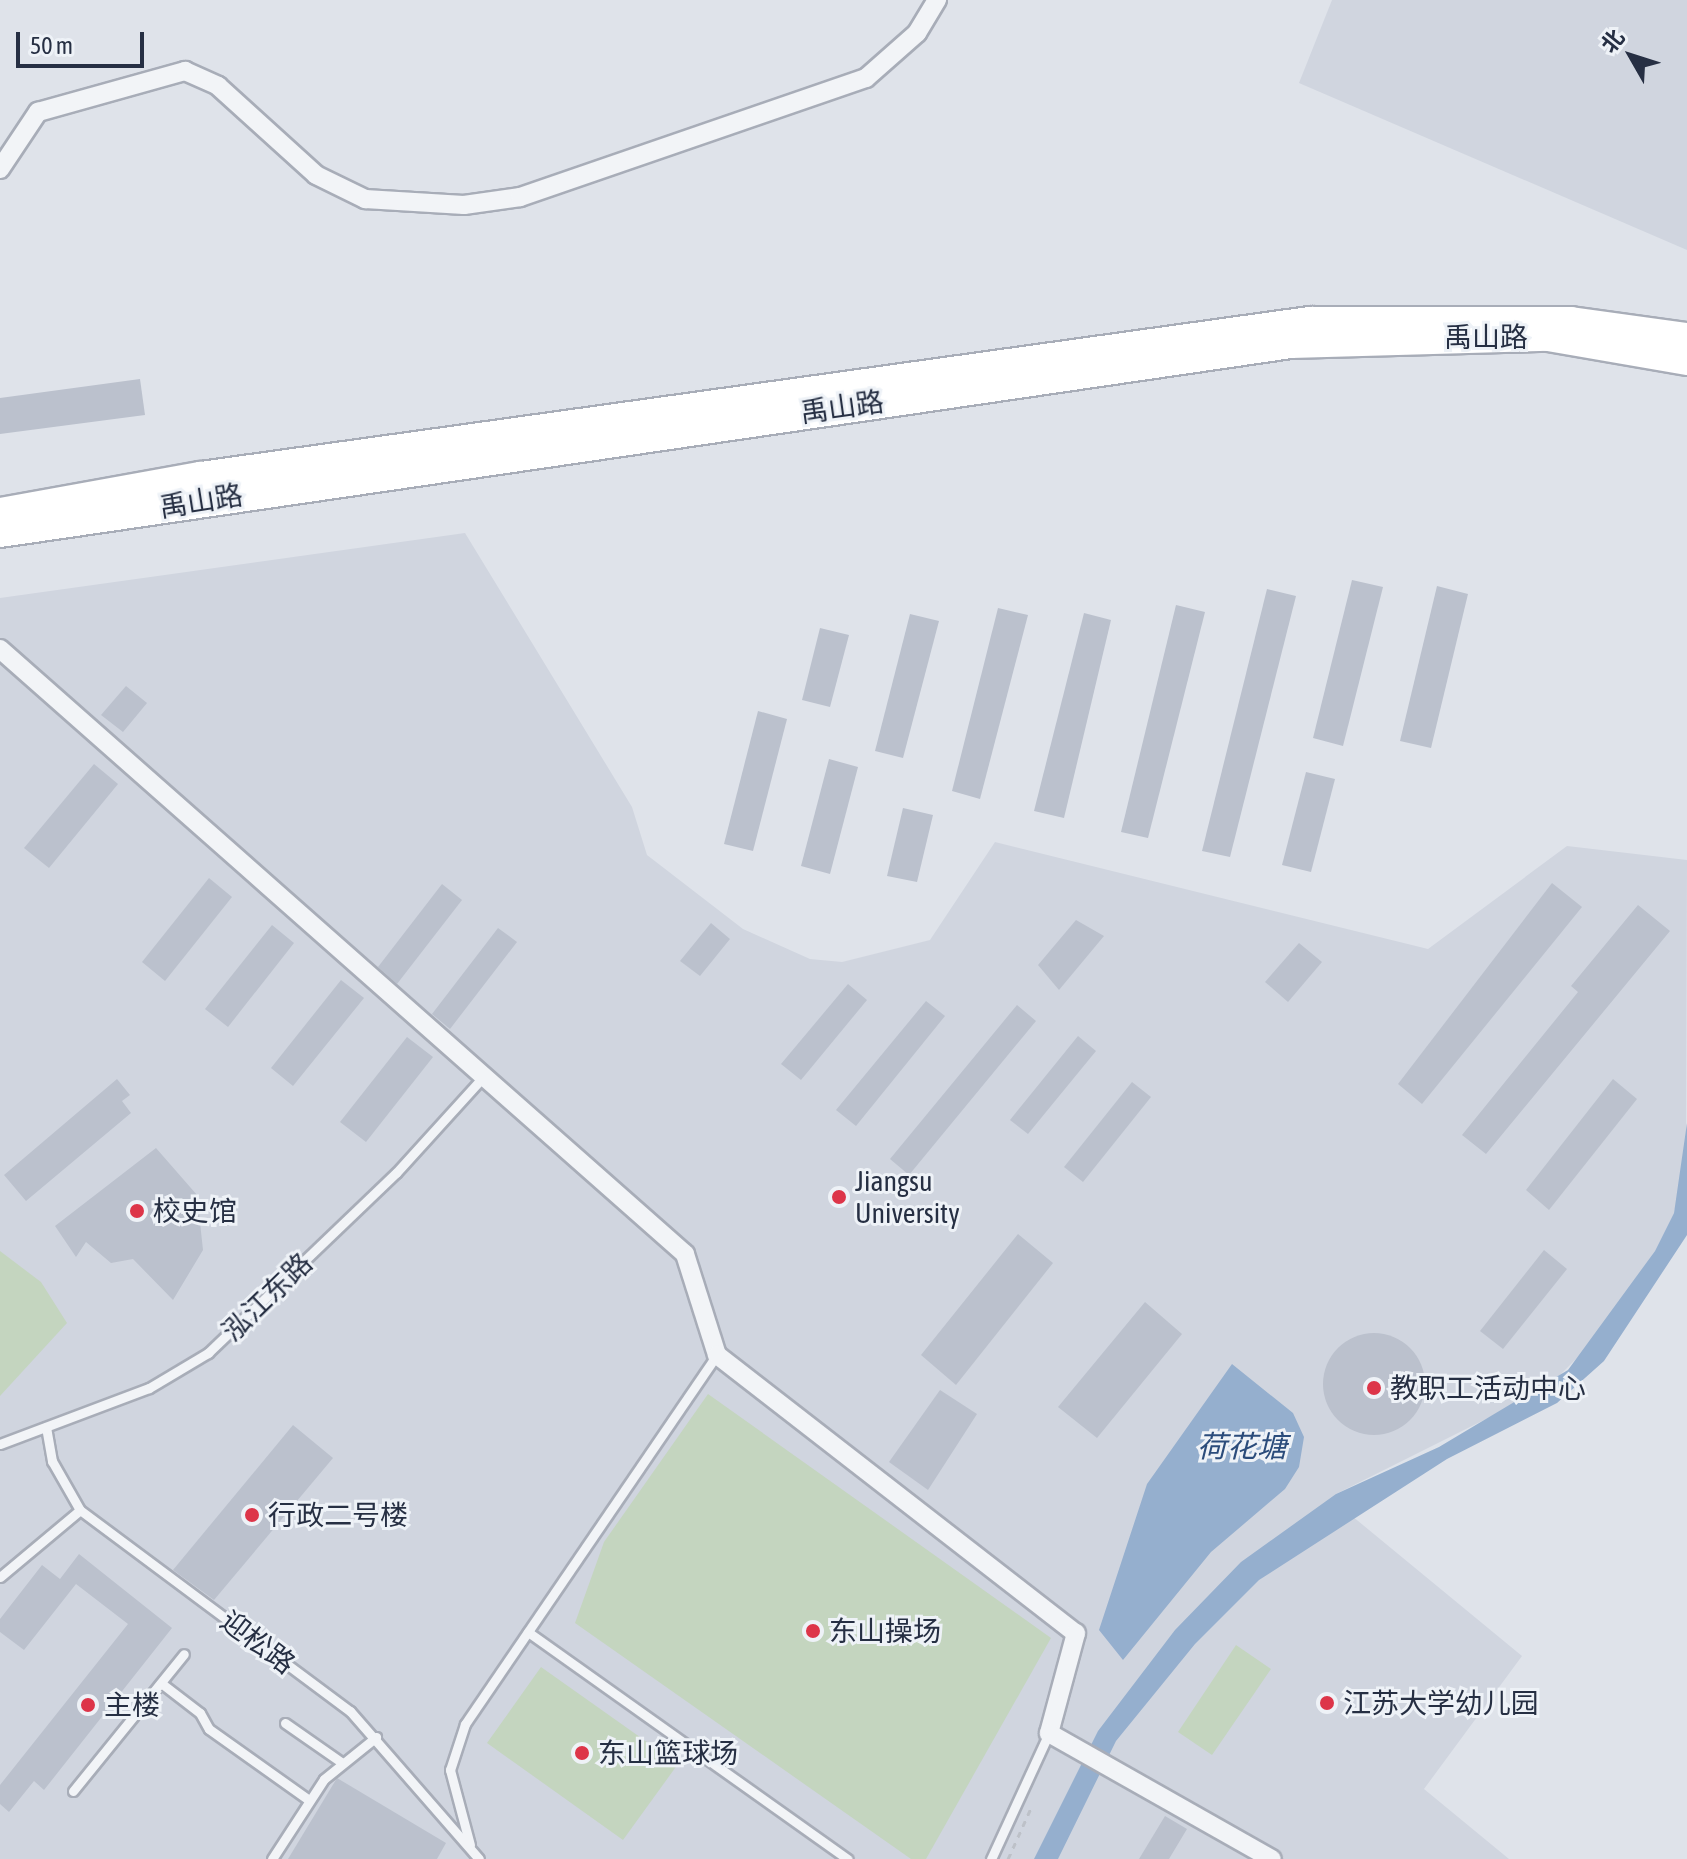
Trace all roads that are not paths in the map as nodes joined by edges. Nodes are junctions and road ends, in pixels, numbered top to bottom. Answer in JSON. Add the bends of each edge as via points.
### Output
{"nodes":[{"id":1,"x":937,"y":0,"type":"edge"},
{"id":2,"x":0,"y":169,"type":"edge"},
{"id":3,"x":1687,"y":337,"type":"edge"},
{"id":4,"x":1687,"y":361,"type":"edge"},
{"id":5,"x":0,"y":512,"type":"edge"},
{"id":6,"x":0,"y":533,"type":"edge"},
{"id":7,"x":0,"y":649,"type":"edge"},
{"id":8,"x":484,"y":1076,"type":"junction"},
{"id":9,"x":717,"y":1355,"type":"junction"},
{"id":10,"x":46,"y":1427,"type":"junction"},
{"id":11,"x":0,"y":1444,"type":"edge"},
{"id":12,"x":80,"y":1510,"type":"junction"},
{"id":13,"x":0,"y":1577,"type":"edge"},
{"id":14,"x":528,"y":1632,"type":"junction"},
{"id":15,"x":184,"y":1654,"type":"dead end"},
{"id":16,"x":161,"y":1683,"type":"junction"},
{"id":17,"x":285,"y":1723,"type":"dead end"},
{"id":18,"x":1049,"y":1733,"type":"junction"},
{"id":19,"x":376,"y":1737,"type":"junction"},
{"id":20,"x":341,"y":1762,"type":"junction"},
{"id":21,"x":73,"y":1791,"type":"dead end"},
{"id":22,"x":309,"y":1800,"type":"junction"},
{"id":23,"x":476,"y":1856,"type":"edge"},
{"id":24,"x":272,"y":1859,"type":"edge"},
{"id":25,"x":847,"y":1859,"type":"edge"},
{"id":26,"x":991,"y":1859,"type":"edge"},
{"id":27,"x":1272,"y":1859,"type":"edge"}],
"edges":[{"from":1,"to":2,"type":"street","via":[[917,33],[866,78],[520,197],[464,205],[365,199],[316,175],[218,86],[185,71],[38,112]]},
{"from":3,"to":5,"type":"main road","name":"禹山路","via":[[1571,321],[1310,321],[201,476]]},
{"from":4,"to":6,"type":"main road","name":"禹山路","via":[[1548,337],[1291,344]]},
{"from":7,"to":8,"type":"street"},
{"from":8,"to":9,"type":"street","via":[[685,1254]]},
{"from":8,"to":10,"type":"lane","name":"泓江东路","via":[[396,1173],[208,1353],[149,1388]]},
{"from":9,"to":14,"type":"lane"},
{"from":9,"to":18,"type":"street","via":[[1076,1633]]},
{"from":10,"to":11,"type":"lane","name":"泓江东路"},
{"from":10,"to":12,"type":"lane","name":"迎松路","via":[[52,1461]]},
{"from":12,"to":13,"type":"lane"},
{"from":12,"to":19,"type":"lane","name":"迎松路"},
{"from":14,"to":23,"type":"lane","via":[[454,1748],[452,1792]]},
{"from":14,"to":25,"type":"lane"},
{"from":15,"to":16,"type":"lane"},
{"from":16,"to":21,"type":"lane"},
{"from":16,"to":22,"type":"lane","via":[[200,1713],[209,1729]]},
{"from":17,"to":20,"type":"lane"},
{"from":18,"to":26,"type":"lane"},
{"from":18,"to":27,"type":"street"},
{"from":19,"to":20,"type":"lane"},
{"from":19,"to":23,"type":"lane","name":"迎松路"},
{"from":20,"to":22,"type":"lane"},
{"from":22,"to":24,"type":"lane"}]}
